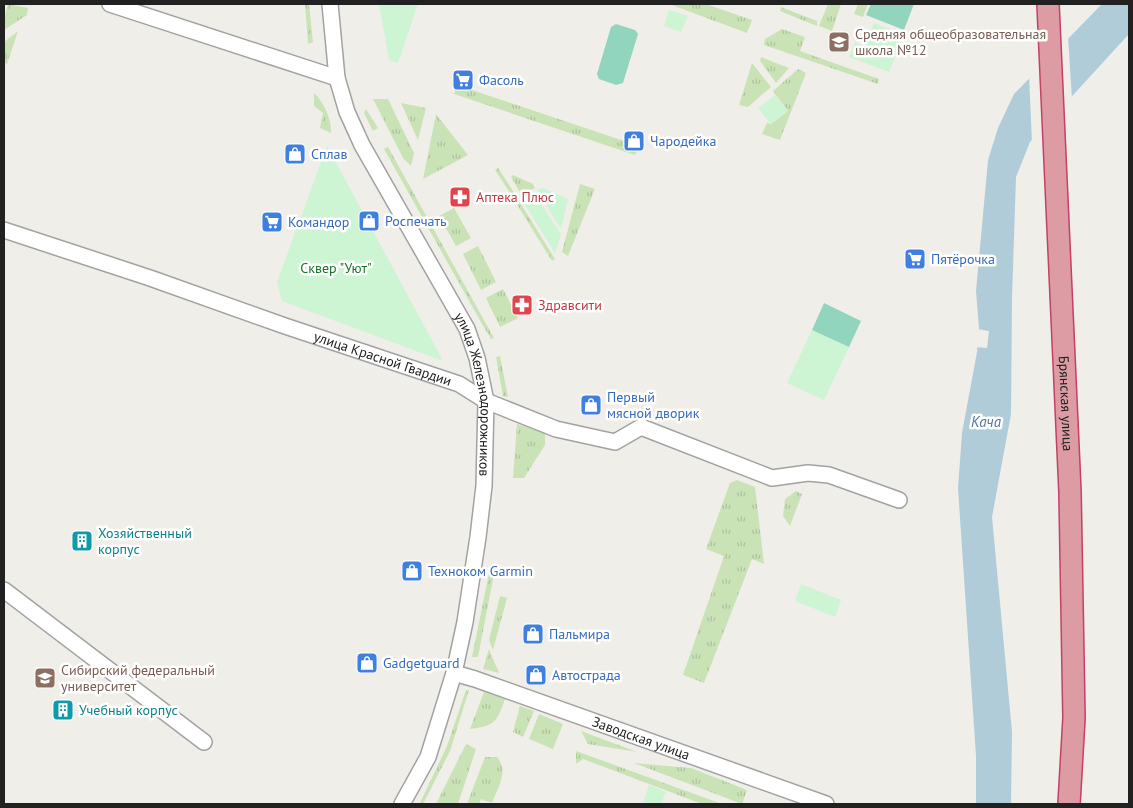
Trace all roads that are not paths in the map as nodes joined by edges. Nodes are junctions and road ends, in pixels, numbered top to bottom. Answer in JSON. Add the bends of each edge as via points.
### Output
{"nodes":[{"id":1,"x":110,"y":4,"type":"edge"},
{"id":2,"x":330,"y":4,"type":"edge"},
{"id":3,"x":1048,"y":4,"type":"edge"},
{"id":4,"x":337,"y":78,"type":"junction"},
{"id":5,"x":4,"y":230,"type":"edge"},
{"id":6,"x":486,"y":401,"type":"junction"},
{"id":7,"x":899,"y":500,"type":"dead end"},
{"id":8,"x":4,"y":590,"type":"edge"},
{"id":9,"x":454,"y":673,"type":"junction"},
{"id":10,"x":204,"y":742,"type":"dead end"},
{"id":11,"x":402,"y":804,"type":"edge"},
{"id":12,"x":826,"y":804,"type":"edge"},
{"id":13,"x":1069,"y":804,"type":"edge"}],
"edges":[{"from":1,"to":4,"type":"street"},
{"from":2,"to":4,"type":"street","name":"улица Железнодорожников"},
{"from":3,"to":13,"type":"highway","name":"Брянская улица","via":[[1070,492],[1074,718]]},
{"from":4,"to":6,"type":"street","name":"улица Железнодорожников","via":[[347,112],[362,145],[467,329]]},
{"from":5,"to":6,"type":"street","name":"улица Красной Гвардии","via":[[459,384]]},
{"from":6,"to":7,"type":"street","name":"улица Красной Гвардии","via":[[556,429],[615,442],[641,427],[772,478],[808,473],[830,475]]},
{"from":6,"to":9,"type":"street","name":"улица Железнодорожников","via":[[484,486],[478,538]]},
{"from":8,"to":10,"type":"street"},
{"from":9,"to":11,"type":"street","name":"улица Железнодорожников","via":[[428,757]]},
{"from":9,"to":12,"type":"street","name":"Заводская улица"}]}
